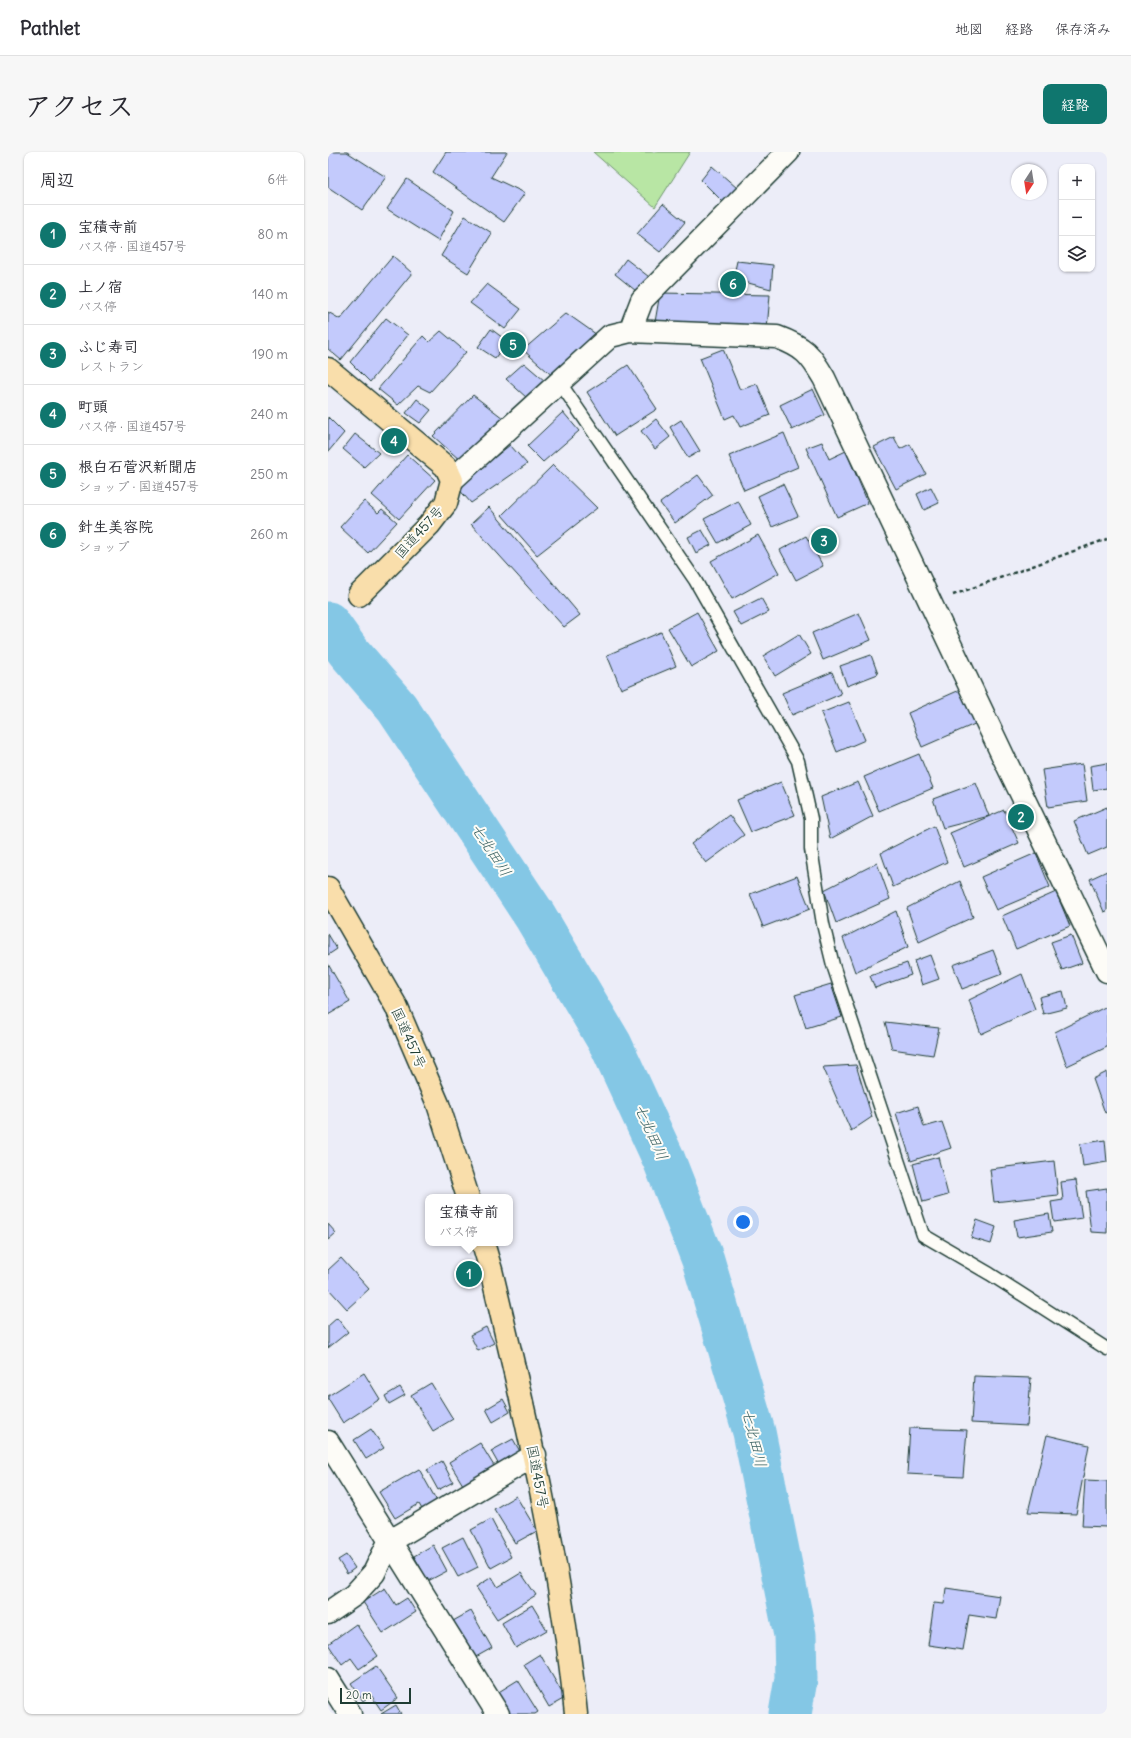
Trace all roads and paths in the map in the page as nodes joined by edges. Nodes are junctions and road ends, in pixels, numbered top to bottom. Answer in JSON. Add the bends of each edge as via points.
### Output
{"nodes":[{"id":1,"x":788,"y":152,"type":"edge"},
{"id":2,"x":630,"y":331,"type":"junction"},
{"id":3,"x":328,"y":370,"type":"edge"},
{"id":4,"x":560,"y":383,"type":"junction"},
{"id":5,"x":452,"y":480,"type":"junction"},
{"id":6,"x":1107,"y":539,"type":"edge"},
{"id":7,"x":359,"y":595,"type":"dead end"},
{"id":8,"x":930,"y":604,"type":"junction"},
{"id":9,"x":328,"y":888,"type":"edge"},
{"id":10,"x":1107,"y":971,"type":"edge"},
{"id":11,"x":467,"y":1194,"type":"edge"},
{"id":12,"x":484,"y":1246,"type":"edge"},
{"id":13,"x":1107,"y":1349,"type":"edge"},
{"id":14,"x":328,"y":1442,"type":"edge"},
{"id":15,"x":535,"y":1455,"type":"junction"},
{"id":16,"x":389,"y":1542,"type":"junction"},
{"id":17,"x":328,"y":1613,"type":"edge"},
{"id":18,"x":328,"y":1679,"type":"edge"},
{"id":19,"x":350,"y":1714,"type":"edge"},
{"id":20,"x":498,"y":1714,"type":"edge"},
{"id":21,"x":576,"y":1714,"type":"edge"}],
"edges":[{"from":1,"to":2,"type":"street","via":[[642,300]]},
{"from":2,"to":4,"type":"street","via":[[610,336]]},
{"from":2,"to":8,"type":"street","via":[[777,338],[794,344],[811,356],[824,378]]},
{"from":3,"to":5,"type":"highway","via":[[446,467]]},
{"from":4,"to":5,"type":"street"},
{"from":4,"to":13,"type":"lane","via":[[695,580],[798,761],[811,819],[811,849],[823,924],[833,965],[923,1235],[990,1274]]},
{"from":5,"to":7,"type":"highway","name":"国道457号","via":[[446,503],[429,525]]},
{"from":6,"to":8,"type":"path"},
{"from":8,"to":10,"type":"street"},
{"from":9,"to":11,"type":"highway","name":"国道457号","via":[[396,1006],[438,1104]]},
{"from":12,"to":15,"type":"highway","name":"国道457号"},
{"from":14,"to":16,"type":"street"},
{"from":15,"to":16,"type":"street"},
{"from":15,"to":21,"type":"highway","name":"国道457号","via":[[570,1650]]},
{"from":16,"to":17,"type":"street","via":[[374,1573],[354,1595]]},
{"from":16,"to":20,"type":"street"},
{"from":18,"to":19,"type":"street"}]}
